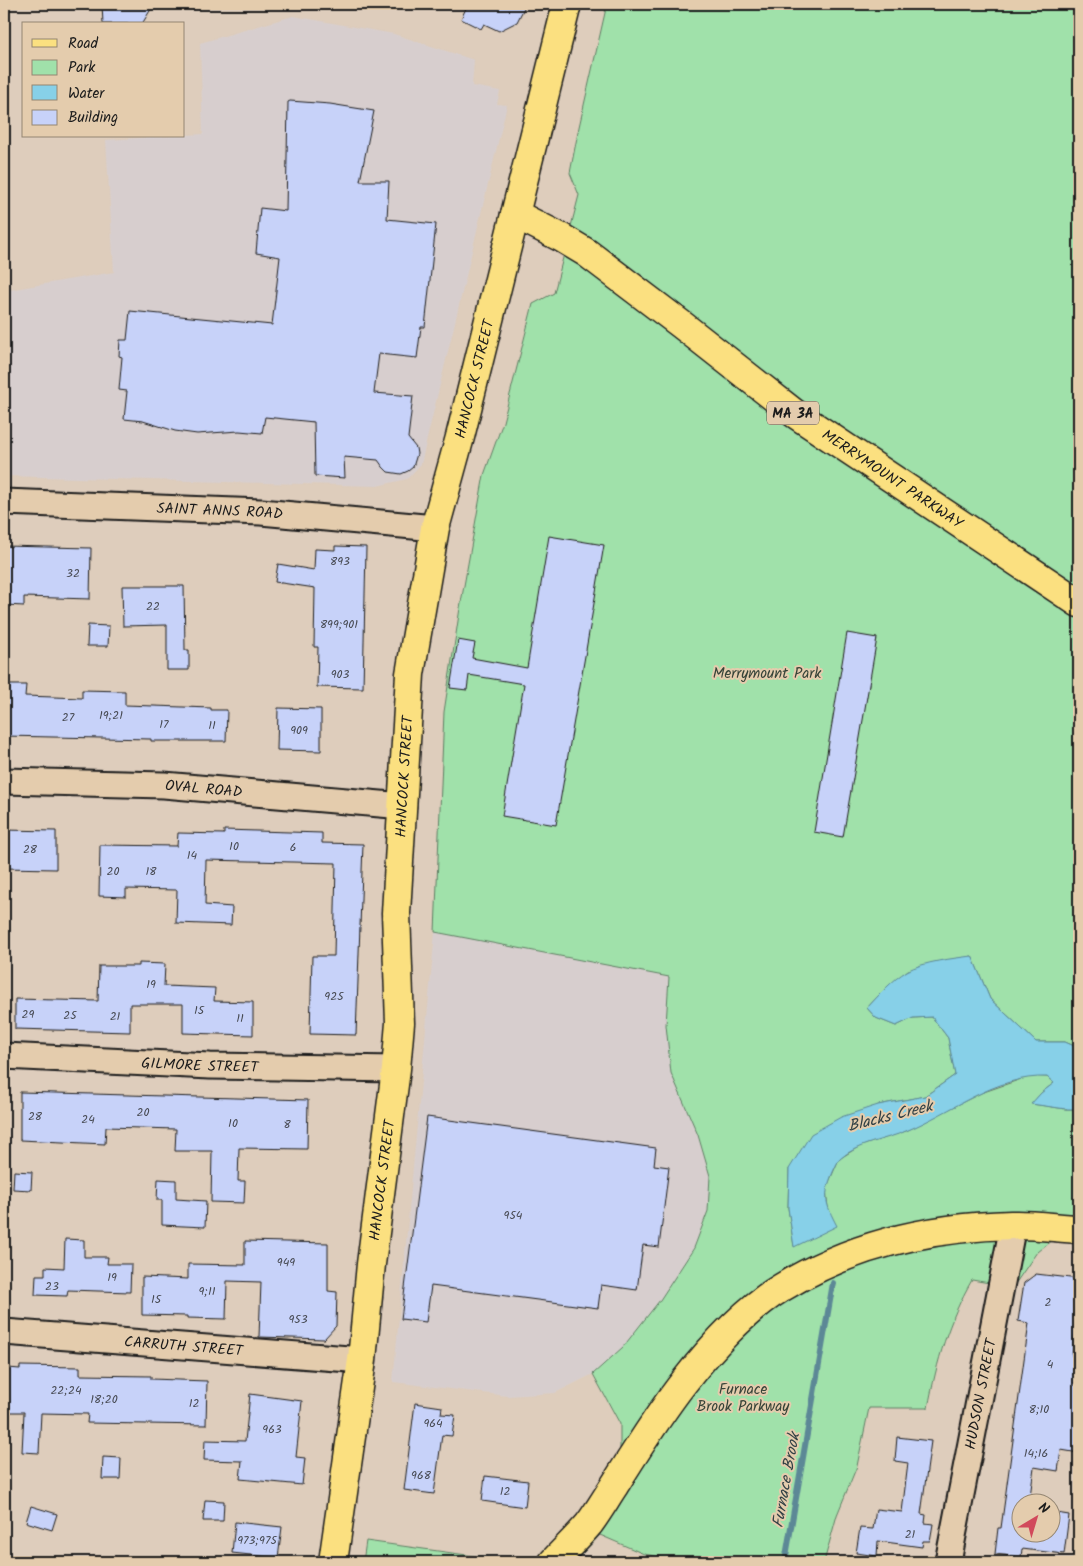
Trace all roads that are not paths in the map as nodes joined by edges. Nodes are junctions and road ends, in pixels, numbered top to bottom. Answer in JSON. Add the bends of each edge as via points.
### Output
{"nodes":[{"id":1,"x":567,"y":4,"type":"edge"},
{"id":2,"x":515,"y":214,"type":"junction"},
{"id":3,"x":4,"y":502,"type":"edge"},
{"id":4,"x":435,"y":528,"type":"junction"},
{"id":5,"x":1079,"y":603,"type":"edge"},
{"id":6,"x":4,"y":781,"type":"edge"},
{"id":7,"x":403,"y":806,"type":"junction"},
{"id":8,"x":4,"y":1056,"type":"edge"},
{"id":9,"x":396,"y":1069,"type":"junction"},
{"id":10,"x":1013,"y":1225,"type":"junction"},
{"id":11,"x":1079,"y":1229,"type":"edge"},
{"id":12,"x":4,"y":1332,"type":"edge"},
{"id":13,"x":362,"y":1360,"type":"junction"},
{"id":14,"x":333,"y":1562,"type":"edge"},
{"id":15,"x":553,"y":1562,"type":"edge"},
{"id":16,"x":948,"y":1562,"type":"edge"}],
"edges":[{"from":1,"to":2,"type":"main road","name":"HANCOCK STREET"},
{"from":2,"to":4,"type":"main road","name":"HANCOCK STREET"},
{"from":2,"to":5,"type":"main road","name":"MERRYMOUNT PARKWAY","number":"MA 3A","via":[[587,253],[794,413]]},
{"from":3,"to":4,"type":"street","name":"SAINT ANNS ROAD","via":[[261,512]]},
{"from":4,"to":7,"type":"main road","name":"HANCOCK STREET","via":[[410,674]]},
{"from":6,"to":7,"type":"street","name":"OVAL ROAD","via":[[164,785]]},
{"from":7,"to":9,"type":"main road","name":"HANCOCK STREET","via":[[396,913],[400,1023]]},
{"from":8,"to":9,"type":"street","name":"GILMORE STREET","via":[[210,1066]]},
{"from":9,"to":13,"type":"main road","name":"HANCOCK STREET"},
{"from":10,"to":11,"type":"main road"},
{"from":10,"to":15,"type":"main road","via":[[943,1229],[894,1239],[856,1251],[780,1288],[710,1350],[683,1382],[589,1523]]},
{"from":10,"to":16,"type":"street","name":"HUDSON STREET"},
{"from":12,"to":13,"type":"street","name":"CARRUTH STREET"},
{"from":13,"to":14,"type":"main road","name":"HANCOCK STREET"}]}
